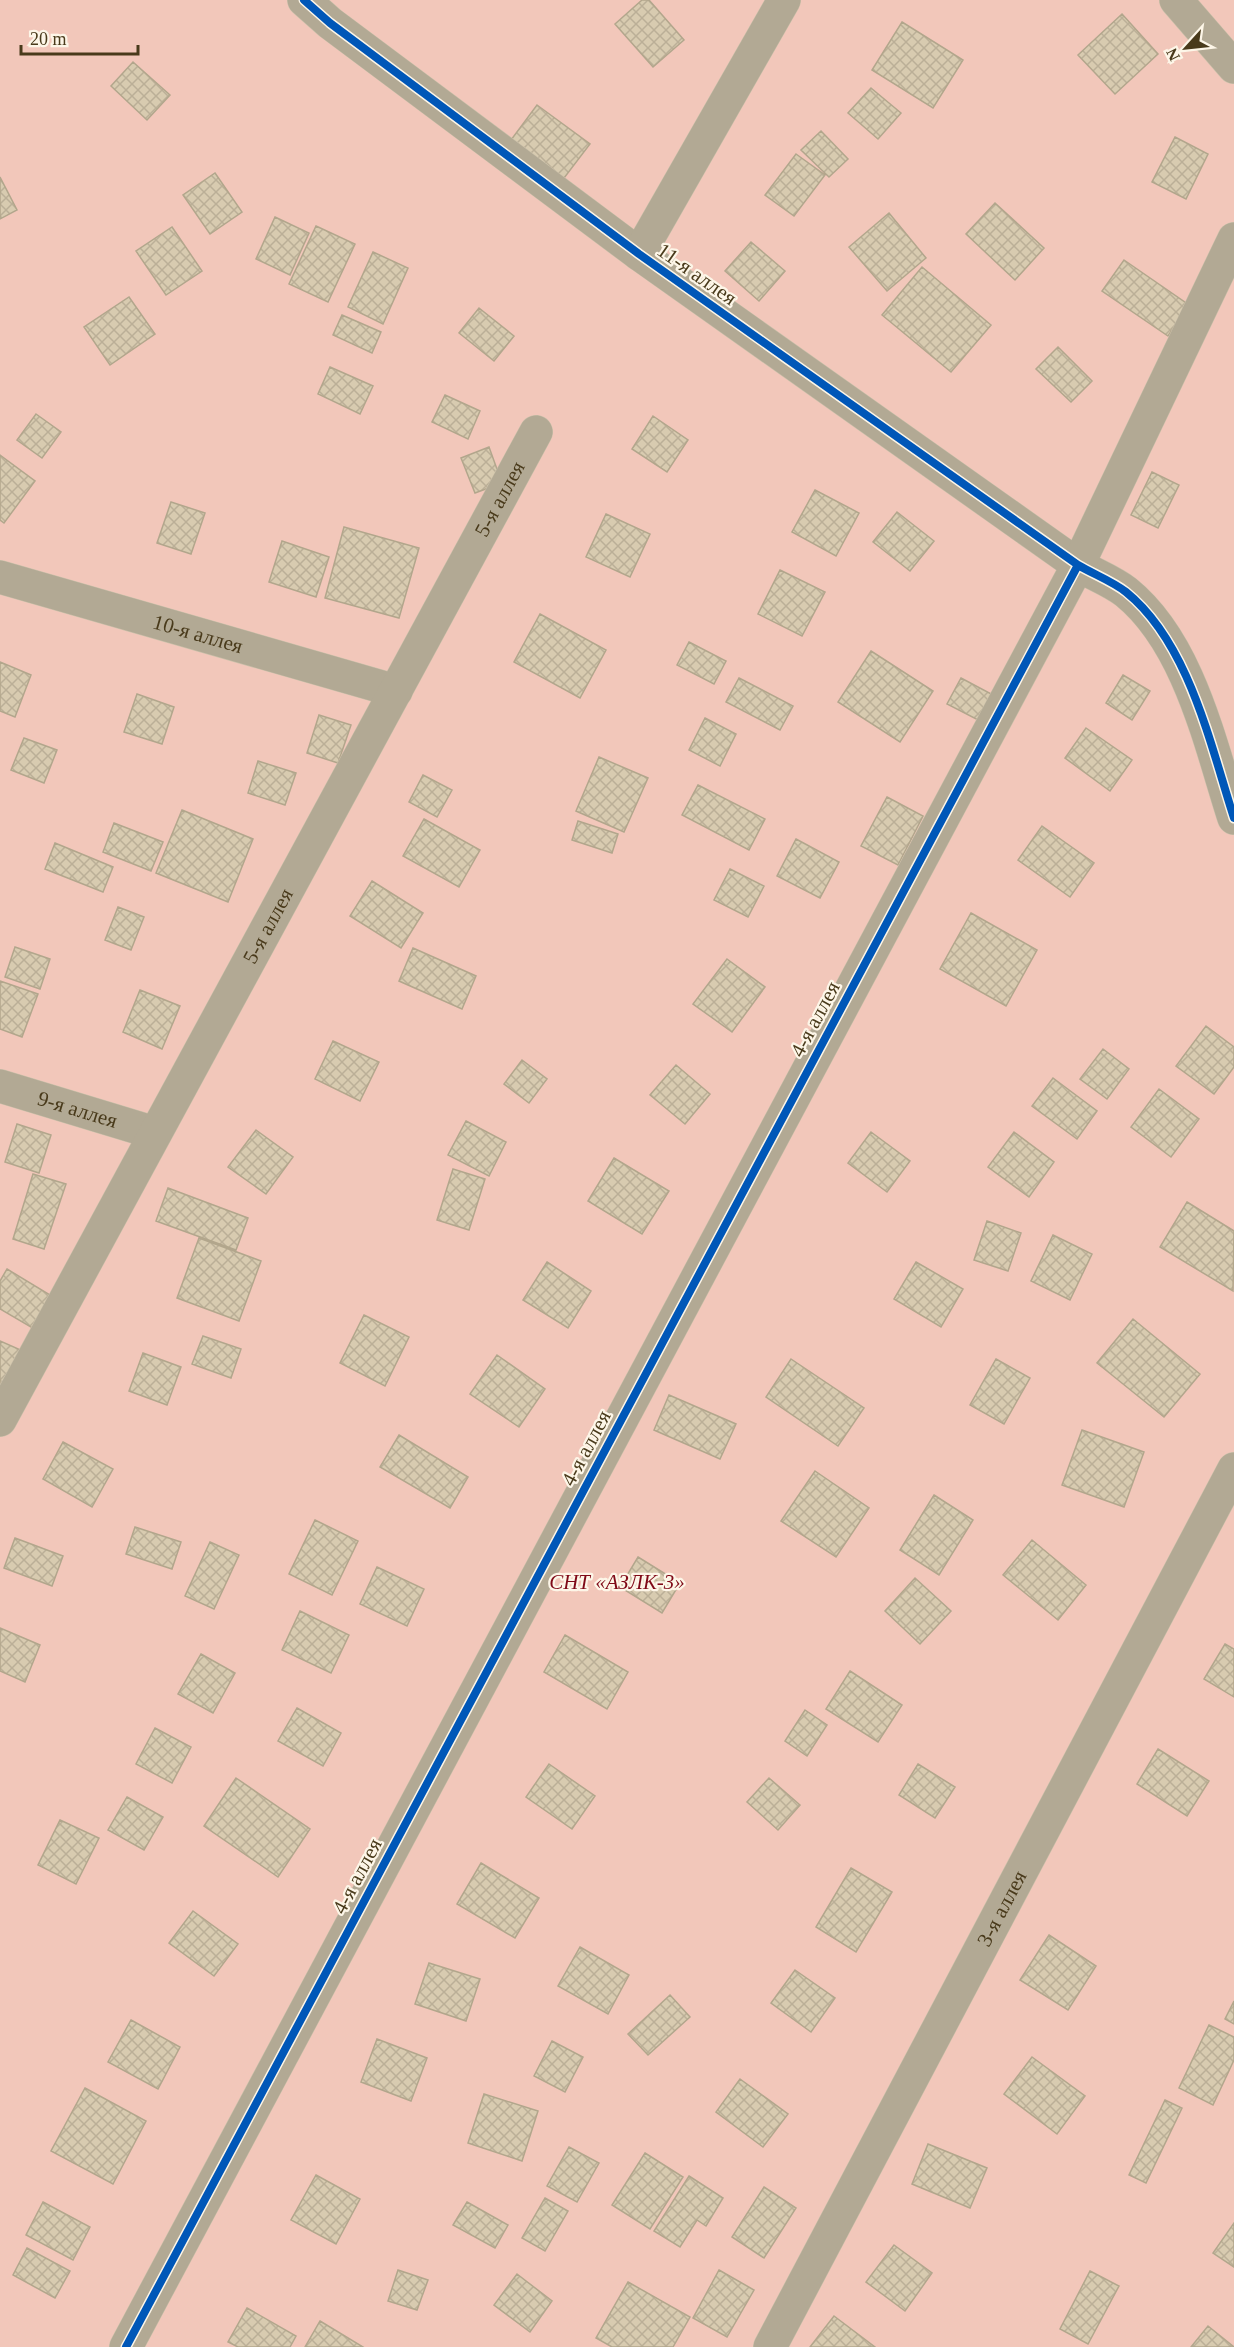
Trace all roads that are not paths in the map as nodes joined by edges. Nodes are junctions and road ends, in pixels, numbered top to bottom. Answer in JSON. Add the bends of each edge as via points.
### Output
{"nodes":[{"id":1,"x":304,"y":0,"type":"edge"},
{"id":2,"x":784,"y":0,"type":"edge"},
{"id":3,"x":1176,"y":0,"type":"edge"},
{"id":4,"x":1234,"y":67,"type":"edge"},
{"id":5,"x":1234,"y":239,"type":"edge"},
{"id":6,"x":639,"y":254,"type":"junction"},
{"id":7,"x":536,"y":432,"type":"dead end"},
{"id":8,"x":1078,"y":565,"type":"junction"},
{"id":9,"x":0,"y":577,"type":"edge"},
{"id":10,"x":396,"y":691,"type":"junction"},
{"id":11,"x":1234,"y":818,"type":"edge"},
{"id":12,"x":0,"y":1086,"type":"edge"},
{"id":13,"x":155,"y":1134,"type":"junction"},
{"id":14,"x":0,"y":1420,"type":"edge"},
{"id":15,"x":1234,"y":1468,"type":"edge"},
{"id":16,"x":126,"y":2347,"type":"edge"},
{"id":17,"x":770,"y":2347,"type":"edge"}],
"edges":[{"from":1,"to":6,"type":"street","name":"11-я аллея"},
{"from":2,"to":6,"type":"street"},
{"from":3,"to":4,"type":"street"},
{"from":5,"to":8,"type":"street","name":"4-я аллея"},
{"from":6,"to":8,"type":"street","name":"11-я аллея"},
{"from":7,"to":10,"type":"street","name":"5-я аллея"},
{"from":8,"to":11,"type":"street","name":"11-я аллея","via":[[1125,592],[1154,622],[1189,681]]},
{"from":8,"to":16,"type":"street","name":"4-я аллея"},
{"from":9,"to":10,"type":"street","name":"10-я аллея"},
{"from":10,"to":13,"type":"street","name":"5-я аллея"},
{"from":12,"to":13,"type":"street","name":"9-я аллея"},
{"from":13,"to":14,"type":"street","name":"5-я аллея"},
{"from":15,"to":17,"type":"street","name":"3-я аллея"}]}
